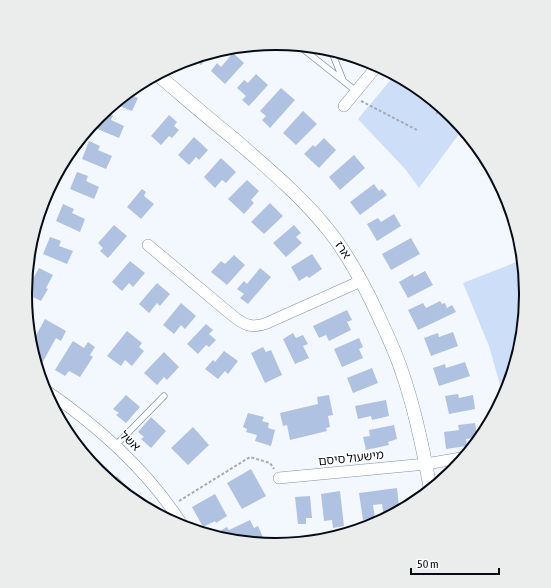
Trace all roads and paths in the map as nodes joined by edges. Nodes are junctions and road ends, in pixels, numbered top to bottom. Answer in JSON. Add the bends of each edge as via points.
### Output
{"nodes":[{"id":1,"x":308,"y":53,"type":"edge"},
{"id":2,"x":334,"y":58,"type":"edge"},
{"id":3,"x":373,"y":71,"type":"edge"},
{"id":4,"x":162,"y":79,"type":"edge"},
{"id":5,"x":344,"y":82,"type":"junction"},
{"id":6,"x":354,"y":94,"type":"junction"},
{"id":7,"x":344,"y":106,"type":"dead end"},
{"id":8,"x":417,"y":130,"type":"dead end"},
{"id":9,"x":148,"y":245,"type":"dead end"},
{"id":10,"x":361,"y":280,"type":"junction"},
{"id":11,"x":164,"y":396,"type":"dead end"},
{"id":12,"x":55,"y":397,"type":"edge"},
{"id":13,"x":116,"y":446,"type":"junction"},
{"id":14,"x":455,"y":459,"type":"edge"},
{"id":15,"x":426,"y":464,"type":"junction"},
{"id":16,"x":279,"y":478,"type":"joint"},
{"id":17,"x":429,"y":483,"type":"edge"},
{"id":18,"x":170,"y":506,"type":"junction"},
{"id":19,"x":177,"y":516,"type":"edge"}],
"edges":[{"from":1,"to":5,"type":"lane"},
{"from":2,"to":5,"type":"lane"},
{"from":3,"to":6,"type":"street"},
{"from":4,"to":10,"type":"street","name":"ארז","via":[[262,163],[309,208],[340,244]]},
{"from":5,"to":6,"type":"lane"},
{"from":6,"to":7,"type":"street"},
{"from":6,"to":8,"type":"path"},
{"from":9,"to":10,"type":"street","via":[[239,321],[250,326],[267,324]]},
{"from":10,"to":15,"type":"street","name":"ארז","via":[[402,371],[415,413]]},
{"from":11,"to":13,"type":"lane"},
{"from":12,"to":13,"type":"street","name":"אשל"},
{"from":13,"to":18,"type":"street","name":"אשל","via":[[147,476]]},
{"from":14,"to":15,"type":"street","name":"מישעול סיסם"},
{"from":15,"to":16,"type":"street","name":"מישעול סיסם"},
{"from":15,"to":17,"type":"street","name":"ארז"},
{"from":16,"to":18,"type":"path","via":[[270,463],[250,457]]},
{"from":18,"to":19,"type":"street","name":"אשל"}]}
